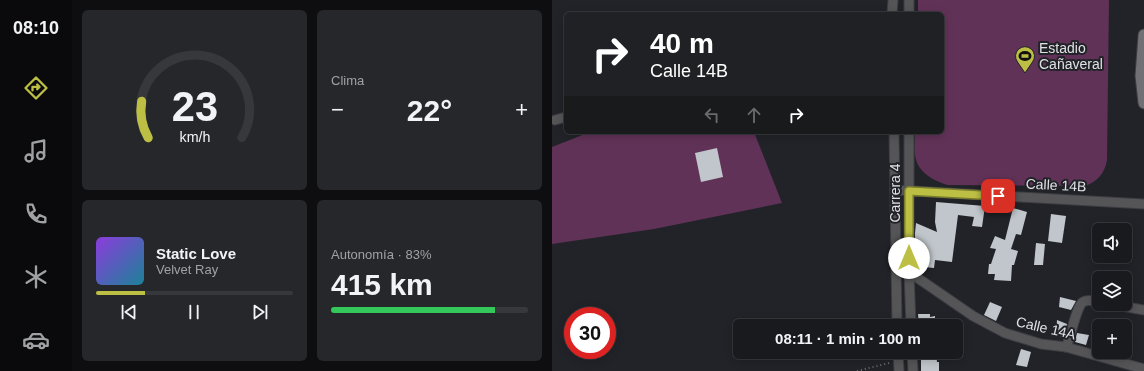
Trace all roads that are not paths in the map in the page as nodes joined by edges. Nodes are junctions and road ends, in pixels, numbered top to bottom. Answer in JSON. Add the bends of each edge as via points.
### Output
{"nodes":[{"id":1,"x":893,"y":0,"type":"edge"},
{"id":2,"x":909,"y":0,"type":"edge"},
{"id":3,"x":892,"y":12,"type":"edge"},
{"id":4,"x":909,"y":12,"type":"edge"},
{"id":5,"x":1144,"y":35,"type":"edge"},
{"id":6,"x":1144,"y":103,"type":"edge"},
{"id":7,"x":564,"y":118,"type":"edge"},
{"id":8,"x":555,"y":120,"type":"dead end"},
{"id":9,"x":894,"y":134,"type":"edge"},
{"id":10,"x":909,"y":134,"type":"edge"},
{"id":11,"x":895,"y":190,"type":"junction"},
{"id":12,"x":909,"y":191,"type":"junction"},
{"id":13,"x":1144,"y":204,"type":"edge"},
{"id":14,"x":909,"y":272,"type":"junction"},
{"id":15,"x":1092,"y":301,"type":"edge"},
{"id":16,"x":1132,"y":308,"type":"edge"},
{"id":17,"x":1144,"y":310,"type":"edge"},
{"id":18,"x":897,"y":319,"type":"edge"},
{"id":19,"x":911,"y":319,"type":"edge"},
{"id":20,"x":1066,"y":347,"type":"junction"},
{"id":21,"x":898,"y":359,"type":"edge"},
{"id":22,"x":912,"y":359,"type":"edge"},
{"id":23,"x":1144,"y":369,"type":"edge"},
{"id":24,"x":899,"y":371,"type":"edge"},
{"id":25,"x":913,"y":371,"type":"edge"}],
"edges":[{"from":1,"to":3,"type":"street"},
{"from":2,"to":4,"type":"street"},
{"from":5,"to":6,"type":"main road","via":[[1141,76]]},
{"from":7,"to":8,"type":"street"},
{"from":9,"to":11,"type":"street","name":"Carrera 4"},
{"from":10,"to":12,"type":"street","name":"Carrera 4"},
{"from":11,"to":12,"type":"street","name":"Calle 14B"},
{"from":11,"to":18,"type":"street","name":"Carrera 4"},
{"from":12,"to":13,"type":"street","name":"Calle 14B"},
{"from":12,"to":14,"type":"street","name":"Carrera 4"},
{"from":14,"to":19,"type":"street","name":"Carrera 4"},
{"from":14,"to":20,"type":"street","name":"Calle 14A","via":[[973,316],[1005,333],[1041,344]]},
{"from":15,"to":20,"type":"street","via":[[1083,302],[1078,308]]},
{"from":16,"to":17,"type":"street"},
{"from":20,"to":23,"type":"street","name":"Calle 14A"},
{"from":21,"to":24,"type":"street"},
{"from":22,"to":25,"type":"street"}]}
